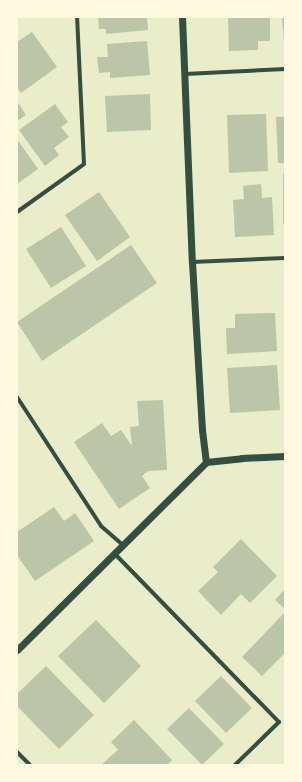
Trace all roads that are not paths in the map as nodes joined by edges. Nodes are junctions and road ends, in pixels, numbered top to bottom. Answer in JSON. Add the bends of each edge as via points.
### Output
{"nodes":[{"id":1,"x":77,"y":17,"type":"edge"},
{"id":2,"x":182,"y":17,"type":"edge"},
{"id":3,"x":285,"y":69,"type":"edge"},
{"id":4,"x":185,"y":74,"type":"junction"},
{"id":5,"x":17,"y":212,"type":"edge"},
{"id":6,"x":285,"y":258,"type":"edge"},
{"id":7,"x":192,"y":262,"type":"junction"},
{"id":8,"x":17,"y":397,"type":"edge"},
{"id":9,"x":285,"y":456,"type":"edge"},
{"id":10,"x":206,"y":462,"type":"junction"},
{"id":11,"x":123,"y":544,"type":"junction"},
{"id":12,"x":114,"y":553,"type":"junction"},
{"id":13,"x":17,"y":650,"type":"edge"},
{"id":14,"x":17,"y":752,"type":"edge"},
{"id":15,"x":30,"y":765,"type":"edge"},
{"id":16,"x":235,"y":765,"type":"edge"}],
"edges":[{"from":1,"to":5,"type":"street","via":[[84,164]]},
{"from":2,"to":4,"type":"street"},
{"from":3,"to":4,"type":"street"},
{"from":4,"to":7,"type":"street"},
{"from":6,"to":7,"type":"street"},
{"from":7,"to":10,"type":"street"},
{"from":8,"to":11,"type":"street","via":[[101,526]]},
{"from":9,"to":10,"type":"street"},
{"from":10,"to":11,"type":"street"},
{"from":11,"to":12,"type":"street"},
{"from":12,"to":13,"type":"street"},
{"from":12,"to":16,"type":"street","via":[[279,722]]},
{"from":14,"to":15,"type":"street"}]}
